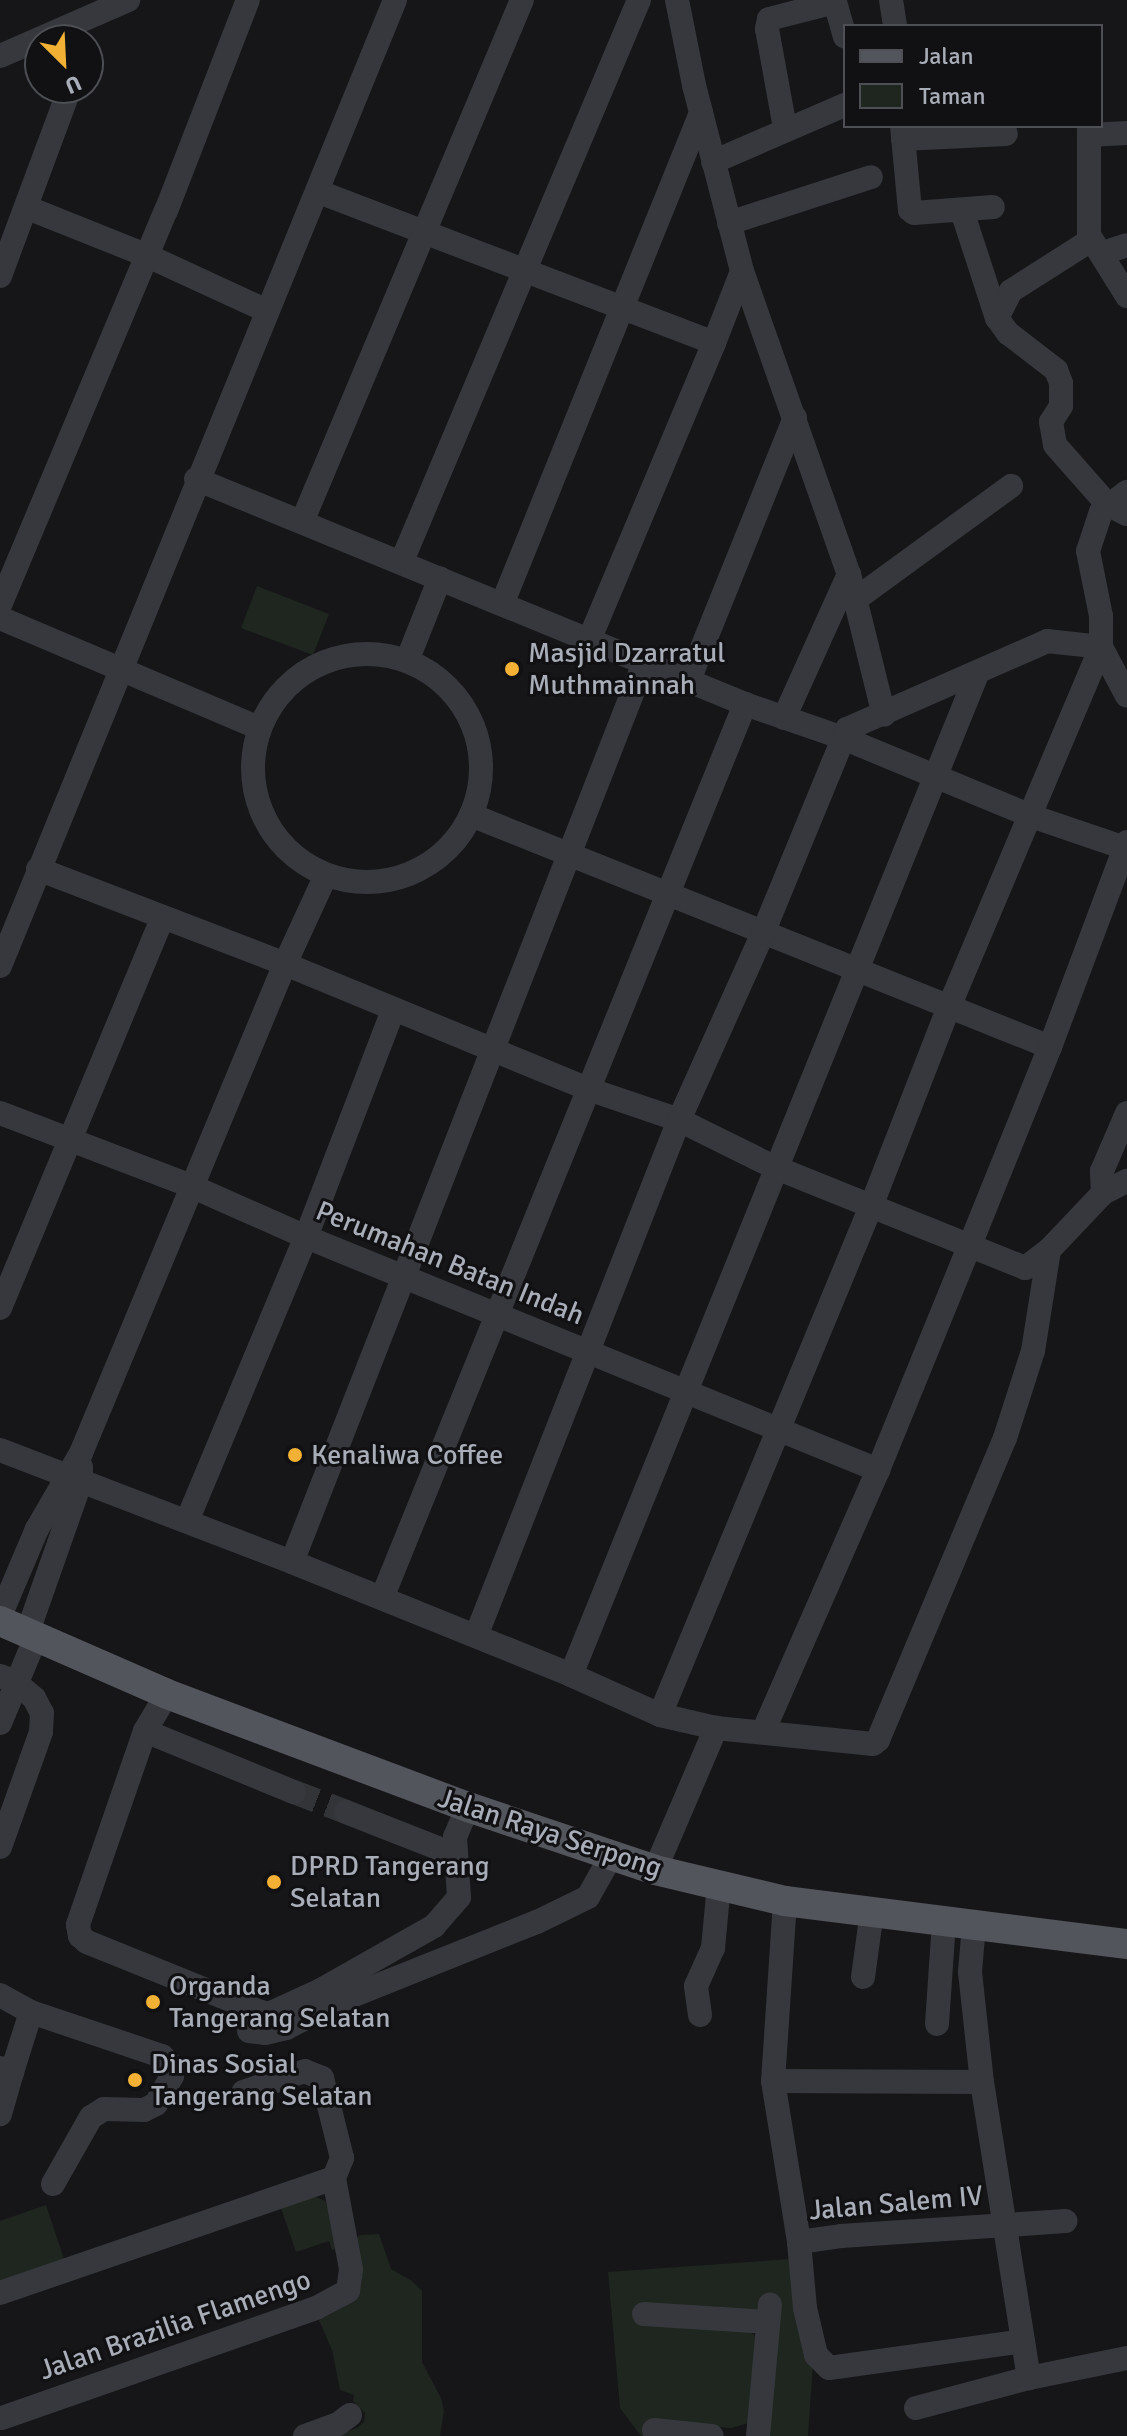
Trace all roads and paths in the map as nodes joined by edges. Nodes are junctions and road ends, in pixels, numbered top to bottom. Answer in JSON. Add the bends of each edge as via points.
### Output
{"nodes":[{"id":1,"x":128,"y":0,"type":"edge"},
{"id":2,"x":248,"y":0,"type":"edge"},
{"id":3,"x":395,"y":0,"type":"edge"},
{"id":4,"x":522,"y":0,"type":"edge"},
{"id":5,"x":639,"y":0,"type":"edge"},
{"id":6,"x":677,"y":0,"type":"edge"},
{"id":7,"x":891,"y":0,"type":"edge"},
{"id":8,"x":99,"y":7,"type":"edge"},
{"id":9,"x":895,"y":24,"type":"edge"},
{"id":10,"x":843,"y":30,"type":"edge"},
{"id":11,"x":0,"y":56,"type":"edge"},
{"id":12,"x":64,"y":104,"type":"edge"},
{"id":13,"x":843,"y":106,"type":"edge"},
{"id":14,"x":701,"y":113,"type":"junction"},
{"id":15,"x":785,"y":128,"type":"junction"},
{"id":16,"x":1089,"y":131,"type":"edge"},
{"id":17,"x":902,"y":133,"type":"edge"},
{"id":18,"x":1127,"y":133,"type":"edge"},
{"id":19,"x":1006,"y":134,"type":"dead end"},
{"id":20,"x":713,"y":162,"type":"junction"},
{"id":21,"x":871,"y":177,"type":"dead end"},
{"id":22,"x":319,"y":192,"type":"junction"},
{"id":23,"x":993,"y":207,"type":"dead end"},
{"id":24,"x":28,"y":208,"type":"junction"},
{"id":25,"x":962,"y":211,"type":"junction"},
{"id":26,"x":729,"y":223,"type":"junction"},
{"id":27,"x":422,"y":231,"type":"junction"},
{"id":28,"x":1127,"y":245,"type":"edge"},
{"id":29,"x":1097,"y":247,"type":"junction"},
{"id":30,"x":148,"y":256,"type":"junction"},
{"id":31,"x":742,"y":271,"type":"junction"},
{"id":32,"x":522,"y":272,"type":"junction"},
{"id":33,"x":0,"y":276,"type":"edge"},
{"id":34,"x":1127,"y":296,"type":"edge"},
{"id":35,"x":620,"y":309,"type":"junction"},
{"id":36,"x":267,"y":311,"type":"junction"},
{"id":37,"x":997,"y":318,"type":"junction"},
{"id":38,"x":714,"y":343,"type":"junction"},
{"id":39,"x":795,"y":418,"type":"junction"},
{"id":40,"x":196,"y":479,"type":"junction"},
{"id":41,"x":1011,"y":486,"type":"dead end"},
{"id":42,"x":1112,"y":510,"type":"edge"},
{"id":43,"x":302,"y":522,"type":"junction"},
{"id":44,"x":402,"y":561,"type":"junction"},
{"id":45,"x":849,"y":574,"type":"junction"},
{"id":46,"x":440,"y":578,"type":"junction"},
{"id":47,"x":856,"y":599,"type":"junction"},
{"id":48,"x":503,"y":602,"type":"junction"},
{"id":49,"x":0,"y":605,"type":"edge"},
{"id":50,"x":0,"y":618,"type":"edge"},
{"id":51,"x":590,"y":638,"type":"junction"},
{"id":52,"x":1101,"y":647,"type":"junction"},
{"id":53,"x":407,"y":661,"type":"junction"},
{"id":54,"x":645,"y":661,"type":"junction"},
{"id":55,"x":119,"y":669,"type":"junction"},
{"id":56,"x":977,"y":674,"type":"junction"},
{"id":57,"x":689,"y":680,"type":"junction"},
{"id":58,"x":1127,"y":696,"type":"edge"},
{"id":59,"x":745,"y":704,"type":"junction"},
{"id":60,"x":884,"y":715,"type":"junction"},
{"id":61,"x":784,"y":718,"type":"junction"},
{"id":62,"x":259,"y":728,"type":"junction"},
{"id":63,"x":845,"y":733,"type":"junction"},
{"id":64,"x":936,"y":777,"type":"junction"},
{"id":65,"x":471,"y":815,"type":"junction"},
{"id":66,"x":1031,"y":816,"type":"junction"},
{"id":67,"x":1126,"y":845,"type":"edge"},
{"id":68,"x":570,"y":853,"type":"junction"},
{"id":69,"x":38,"y":869,"type":"junction"},
{"id":70,"x":326,"y":875,"type":"junction"},
{"id":71,"x":667,"y":894,"type":"junction"},
{"id":72,"x":162,"y":919,"type":"junction"},
{"id":73,"x":763,"y":933,"type":"junction"},
{"id":74,"x":285,"y":964,"type":"junction"},
{"id":75,"x":0,"y":966,"type":"edge"},
{"id":76,"x":859,"y":969,"type":"junction"},
{"id":77,"x":949,"y":1007,"type":"junction"},
{"id":78,"x":393,"y":1010,"type":"junction"},
{"id":79,"x":1050,"y":1047,"type":"junction"},
{"id":80,"x":493,"y":1050,"type":"junction"},
{"id":81,"x":588,"y":1089,"type":"junction"},
{"id":82,"x":0,"y":1113,"type":"edge"},
{"id":83,"x":1127,"y":1113,"type":"edge"},
{"id":84,"x":679,"y":1120,"type":"junction"},
{"id":85,"x":71,"y":1142,"type":"junction"},
{"id":86,"x":774,"y":1167,"type":"junction"},
{"id":87,"x":1127,"y":1181,"type":"edge"},
{"id":88,"x":191,"y":1186,"type":"junction"},
{"id":89,"x":1103,"y":1193,"type":"junction"},
{"id":90,"x":872,"y":1204,"type":"junction"},
{"id":91,"x":306,"y":1237,"type":"junction"},
{"id":92,"x":970,"y":1245,"type":"junction"},
{"id":93,"x":1049,"y":1250,"type":"junction"},
{"id":94,"x":404,"y":1277,"type":"junction"},
{"id":95,"x":0,"y":1308,"type":"edge"},
{"id":96,"x":498,"y":1316,"type":"junction"},
{"id":97,"x":586,"y":1350,"type":"junction"},
{"id":98,"x":687,"y":1392,"type":"junction"},
{"id":99,"x":780,"y":1430,"type":"junction"},
{"id":100,"x":0,"y":1450,"type":"edge"},
{"id":101,"x":878,"y":1470,"type":"junction"},
{"id":102,"x":73,"y":1479,"type":"junction"},
{"id":103,"x":187,"y":1521,"type":"junction"},
{"id":104,"x":292,"y":1562,"type":"junction"},
{"id":105,"x":382,"y":1598,"type":"junction"},
{"id":106,"x":16,"y":1627,"type":"edge"},
{"id":107,"x":476,"y":1636,"type":"junction"},
{"id":108,"x":571,"y":1675,"type":"junction"},
{"id":109,"x":7,"y":1679,"type":"edge"},
{"id":110,"x":167,"y":1694,"type":"junction"},
{"id":111,"x":660,"y":1715,"type":"junction"},
{"id":112,"x":0,"y":1723,"type":"edge"},
{"id":113,"x":716,"y":1728,"type":"junction"},
{"id":114,"x":145,"y":1731,"type":"junction"},
{"id":115,"x":763,"y":1732,"type":"junction"},
{"id":116,"x":294,"y":1792,"type":"tunnel mouth"},
{"id":117,"x":468,"y":1807,"type":"junction"},
{"id":118,"x":346,"y":1812,"type":"tunnel mouth"},
{"id":119,"x":0,"y":1847,"type":"edge"},
{"id":120,"x":456,"y":1855,"type":"junction"},
{"id":121,"x":611,"y":1856,"type":"junction"},
{"id":122,"x":655,"y":1870,"type":"junction"},
{"id":123,"x":719,"y":1885,"type":"junction"},
{"id":124,"x":785,"y":1901,"type":"junction"},
{"id":125,"x":872,"y":1911,"type":"junction"},
{"id":126,"x":944,"y":1922,"type":"junction"},
{"id":127,"x":974,"y":1925,"type":"junction"},
{"id":128,"x":1127,"y":1944,"type":"edge"},
{"id":129,"x":863,"y":1977,"type":"dead end"},
{"id":130,"x":0,"y":1995,"type":"edge"},
{"id":131,"x":31,"y":2012,"type":"junction"},
{"id":132,"x":700,"y":2015,"type":"dead end"},
{"id":133,"x":937,"y":2024,"type":"dead end"},
{"id":134,"x":249,"y":2031,"type":"dead end"},
{"id":135,"x":6,"y":2070,"type":"edge"},
{"id":136,"x":773,"y":2081,"type":"junction"},
{"id":137,"x":982,"y":2082,"type":"junction"},
{"id":138,"x":243,"y":2092,"type":"dead end"},
{"id":139,"x":0,"y":2114,"type":"edge"},
{"id":140,"x":334,"y":2178,"type":"junction"},
{"id":141,"x":53,"y":2184,"type":"dead end"},
{"id":142,"x":1065,"y":2221,"type":"dead end"},
{"id":143,"x":1004,"y":2224,"type":"junction"},
{"id":144,"x":799,"y":2242,"type":"junction"},
{"id":145,"x":0,"y":2293,"type":"edge"},
{"id":146,"x":644,"y":2314,"type":"dead end"},
{"id":147,"x":1023,"y":2341,"type":"junction"},
{"id":148,"x":1127,"y":2358,"type":"edge"},
{"id":149,"x":1029,"y":2378,"type":"junction"},
{"id":150,"x":916,"y":2408,"type":"dead end"},
{"id":151,"x":350,"y":2415,"type":"dead end"},
{"id":152,"x":3,"y":2422,"type":"edge"},
{"id":153,"x":654,"y":2430,"type":"dead end"},
{"id":154,"x":305,"y":2436,"type":"edge"},
{"id":155,"x":712,"y":2436,"type":"edge"},
{"id":156,"x":758,"y":2436,"type":"edge"}],
"edges":[{"from":1,"to":8,"type":"street"},
{"from":2,"to":30,"type":"street"},
{"from":3,"to":22,"type":"street"},
{"from":4,"to":27,"type":"street"},
{"from":5,"to":32,"type":"street"},
{"from":6,"to":14,"type":"street"},
{"from":7,"to":9,"type":"street"},
{"from":8,"to":11,"type":"street"},
{"from":10,"to":15,"type":"street","via":[[835,2],[769,19]]},
{"from":12,"to":24,"type":"street"},
{"from":13,"to":15,"type":"street"},
{"from":14,"to":20,"type":"street"},
{"from":14,"to":35,"type":"street"},
{"from":15,"to":20,"type":"street"},
{"from":16,"to":18,"type":"street"},
{"from":16,"to":29,"type":"street"},
{"from":17,"to":19,"type":"street"},
{"from":17,"to":25,"type":"street","via":[[910,210]]},
{"from":20,"to":26,"type":"street"},
{"from":21,"to":26,"type":"street"},
{"from":22,"to":27,"type":"street"},
{"from":22,"to":36,"type":"street"},
{"from":23,"to":25,"type":"street"},
{"from":24,"to":30,"type":"street"},
{"from":24,"to":33,"type":"street"},
{"from":25,"to":37,"type":"street"},
{"from":26,"to":31,"type":"street"},
{"from":27,"to":32,"type":"street"},
{"from":27,"to":43,"type":"street"},
{"from":28,"to":29,"type":"street"},
{"from":29,"to":34,"type":"street"},
{"from":29,"to":37,"type":"street","via":[[1011,291]]},
{"from":30,"to":36,"type":"street"},
{"from":30,"to":49,"type":"street"},
{"from":31,"to":38,"type":"street"},
{"from":31,"to":39,"type":"street"},
{"from":32,"to":35,"type":"street"},
{"from":32,"to":44,"type":"street"},
{"from":35,"to":38,"type":"street"},
{"from":35,"to":48,"type":"street"},
{"from":36,"to":40,"type":"street"},
{"from":37,"to":42,"type":"street","via":[[1056,370],[1064,394],[1051,422],[1055,445]]},
{"from":38,"to":51,"type":"street"},
{"from":39,"to":45,"type":"street"},
{"from":39,"to":57,"type":"street"},
{"from":40,"to":43,"type":"street"},
{"from":40,"to":55,"type":"street"},
{"from":41,"to":47,"type":"street"},
{"from":42,"to":52,"type":"street","via":[[1088,551],[1101,616]]},
{"from":43,"to":44,"type":"street"},
{"from":44,"to":46,"type":"street"},
{"from":45,"to":47,"type":"street"},
{"from":45,"to":61,"type":"street"},
{"from":46,"to":48,"type":"street"},
{"from":46,"to":53,"type":"street"},
{"from":47,"to":60,"type":"street"},
{"from":48,"to":51,"type":"street"},
{"from":50,"to":55,"type":"street"},
{"from":51,"to":54,"type":"street"},
{"from":52,"to":56,"type":"street","via":[[1047,641]]},
{"from":52,"to":58,"type":"street"},
{"from":52,"to":66,"type":"street"},
{"from":53,"to":62,"type":"street","via":[[362,654],[330,660],[284,691]]},
{"from":53,"to":65,"type":"street","via":[[452,691],[470,718],[481,772]]},
{"from":54,"to":57,"type":"street"},
{"from":54,"to":68,"type":"street"},
{"from":55,"to":62,"type":"street"},
{"from":55,"to":69,"type":"street"},
{"from":56,"to":60,"type":"street"},
{"from":56,"to":64,"type":"street"},
{"from":57,"to":59,"type":"street"},
{"from":59,"to":61,"type":"street"},
{"from":59,"to":71,"type":"street"},
{"from":60,"to":63,"type":"street","via":[[864,719]]},
{"from":61,"to":63,"type":"street"},
{"from":62,"to":70,"type":"street","via":[[252,763],[256,799],[266,821],[295,858]]},
{"from":63,"to":64,"type":"street"},
{"from":63,"to":73,"type":"street"},
{"from":64,"to":66,"type":"street"},
{"from":64,"to":76,"type":"street"},
{"from":65,"to":68,"type":"street"},
{"from":65,"to":70,"type":"street","via":[[453,843],[426,866],[405,875],[360,882]]},
{"from":66,"to":67,"type":"street"},
{"from":66,"to":77,"type":"street"},
{"from":67,"to":79,"type":"street"},
{"from":68,"to":71,"type":"street"},
{"from":68,"to":80,"type":"street"},
{"from":69,"to":72,"type":"street"},
{"from":69,"to":75,"type":"street"},
{"from":70,"to":74,"type":"street"},
{"from":71,"to":73,"type":"street"},
{"from":71,"to":81,"type":"street"},
{"from":72,"to":74,"type":"street"},
{"from":72,"to":85,"type":"street"},
{"from":73,"to":76,"type":"street"},
{"from":73,"to":84,"type":"street"},
{"from":74,"to":78,"type":"street"},
{"from":74,"to":88,"type":"street"},
{"from":76,"to":77,"type":"street"},
{"from":76,"to":86,"type":"street"},
{"from":77,"to":79,"type":"street"},
{"from":77,"to":90,"type":"street"},
{"from":78,"to":80,"type":"street"},
{"from":78,"to":91,"type":"street"},
{"from":79,"to":92,"type":"street"},
{"from":80,"to":81,"type":"street"},
{"from":80,"to":94,"type":"street"},
{"from":81,"to":84,"type":"street"},
{"from":81,"to":96,"type":"street"},
{"from":82,"to":85,"type":"street","name":"Perumahan Batan Indah"},
{"from":83,"to":89,"type":"street","via":[[1102,1171]]},
{"from":84,"to":86,"type":"street"},
{"from":84,"to":97,"type":"street"},
{"from":85,"to":88,"type":"street","name":"Perumahan Batan Indah"},
{"from":85,"to":95,"type":"street"},
{"from":86,"to":90,"type":"street"},
{"from":86,"to":98,"type":"street"},
{"from":87,"to":89,"type":"street"},
{"from":88,"to":91,"type":"street","name":"Perumahan Batan Indah"},
{"from":88,"to":102,"type":"street"},
{"from":89,"to":93,"type":"street"},
{"from":90,"to":92,"type":"street"},
{"from":90,"to":99,"type":"street"},
{"from":91,"to":94,"type":"street","name":"Perumahan Batan Indah"},
{"from":91,"to":103,"type":"street"},
{"from":92,"to":93,"type":"street","via":[[1025,1268]]},
{"from":92,"to":101,"type":"street"},
{"from":93,"to":115,"type":"street","via":[[1033,1351],[1005,1438],[878,1740],[867,1745]]},
{"from":94,"to":96,"type":"street","name":"Perumahan Batan Indah"},
{"from":94,"to":104,"type":"street"},
{"from":96,"to":97,"type":"street","name":"Perumahan Batan Indah"},
{"from":96,"to":105,"type":"street"},
{"from":97,"to":98,"type":"street","name":"Perumahan Batan Indah"},
{"from":97,"to":107,"type":"street"},
{"from":98,"to":99,"type":"street","name":"Perumahan Batan Indah"},
{"from":98,"to":108,"type":"street"},
{"from":99,"to":101,"type":"street","name":"Perumahan Batan Indah"},
{"from":99,"to":111,"type":"street"},
{"from":100,"to":102,"type":"street"},
{"from":101,"to":115,"type":"street"},
{"from":102,"to":103,"type":"street"},
{"from":102,"to":106,"type":"street"},
{"from":103,"to":104,"type":"street"},
{"from":104,"to":105,"type":"street"},
{"from":105,"to":107,"type":"street"},
{"from":106,"to":109,"type":"street"},
{"from":106,"to":110,"type":"main road","name":"Jalan Raya Serpong"},
{"from":107,"to":108,"type":"street"},
{"from":108,"to":111,"type":"street"},
{"from":109,"to":112,"type":"street"},
{"from":109,"to":119,"type":"street","via":[[34,1698],[42,1713],[41,1732]]},
{"from":110,"to":114,"type":"street"},
{"from":110,"to":117,"type":"main road","name":"Jalan Raya Serpong"},
{"from":111,"to":113,"type":"street"},
{"from":113,"to":115,"type":"street"},
{"from":113,"to":122,"type":"street"},
{"from":114,"to":116,"type":"street"},
{"from":114,"to":120,"type":"street","via":[[78,1925],[80,1936],[258,2011],[269,2014],[321,1990],[434,1926],[459,1897]]},
{"from":117,"to":120,"type":"street","via":[[455,1837]]},
{"from":117,"to":121,"type":"main road","name":"Jalan Raya Serpong"},
{"from":118,"to":120,"type":"street"},
{"from":121,"to":122,"type":"main road","name":"Jalan Raya Serpong"},
{"from":121,"to":134,"type":"street","via":[[588,1897],[537,1922],[344,1999],[286,2028]]},
{"from":122,"to":123,"type":"main road","name":"Jalan Raya Serpong"},
{"from":123,"to":124,"type":"main road","name":"Jalan Raya Serpong"},
{"from":123,"to":132,"type":"street","via":[[713,1948],[696,1986]]},
{"from":124,"to":125,"type":"main road","name":"Jalan Raya Serpong"},
{"from":124,"to":136,"type":"street","name":"Jalan Salem IV"},
{"from":125,"to":126,"type":"main road","name":"Jalan Raya Serpong"},
{"from":125,"to":129,"type":"street"},
{"from":126,"to":127,"type":"main road","name":"Jalan Raya Serpong"},
{"from":126,"to":133,"type":"street"},
{"from":127,"to":128,"type":"main road","name":"Jalan Raya Serpong"},
{"from":127,"to":137,"type":"street","via":[[970,1972]]},
{"from":130,"to":131,"type":"street"},
{"from":131,"to":135,"type":"street"},
{"from":131,"to":141,"type":"street","via":[[162,2056],[172,2066],[156,2104],[144,2110],[104,2109],[91,2117]]},
{"from":135,"to":139,"type":"street"},
{"from":136,"to":137,"type":"street"},
{"from":136,"to":144,"type":"street","name":"Jalan Salem IV"},
{"from":137,"to":143,"type":"street"},
{"from":138,"to":140,"type":"street","name":"Jalan Brazilia Flamengo","via":[[305,2071],[318,2074],[342,2158]]},
{"from":140,"to":145,"type":"street"},
{"from":140,"to":152,"type":"street","name":"Jalan Brazilia Flamengo","via":[[352,2281],[341,2298]]},
{"from":142,"to":143,"type":"street","name":"Jalan Salem IV"},
{"from":143,"to":144,"type":"street","name":"Jalan Salem IV"},
{"from":143,"to":147,"type":"street"},
{"from":144,"to":147,"type":"street","via":[[816,2355],[829,2368]]},
{"from":146,"to":156,"type":"street","via":[[769,2314]]},
{"from":147,"to":149,"type":"street"},
{"from":148,"to":149,"type":"street"},
{"from":149,"to":150,"type":"street"},
{"from":151,"to":154,"type":"street"},
{"from":153,"to":155,"type":"street"}]}
